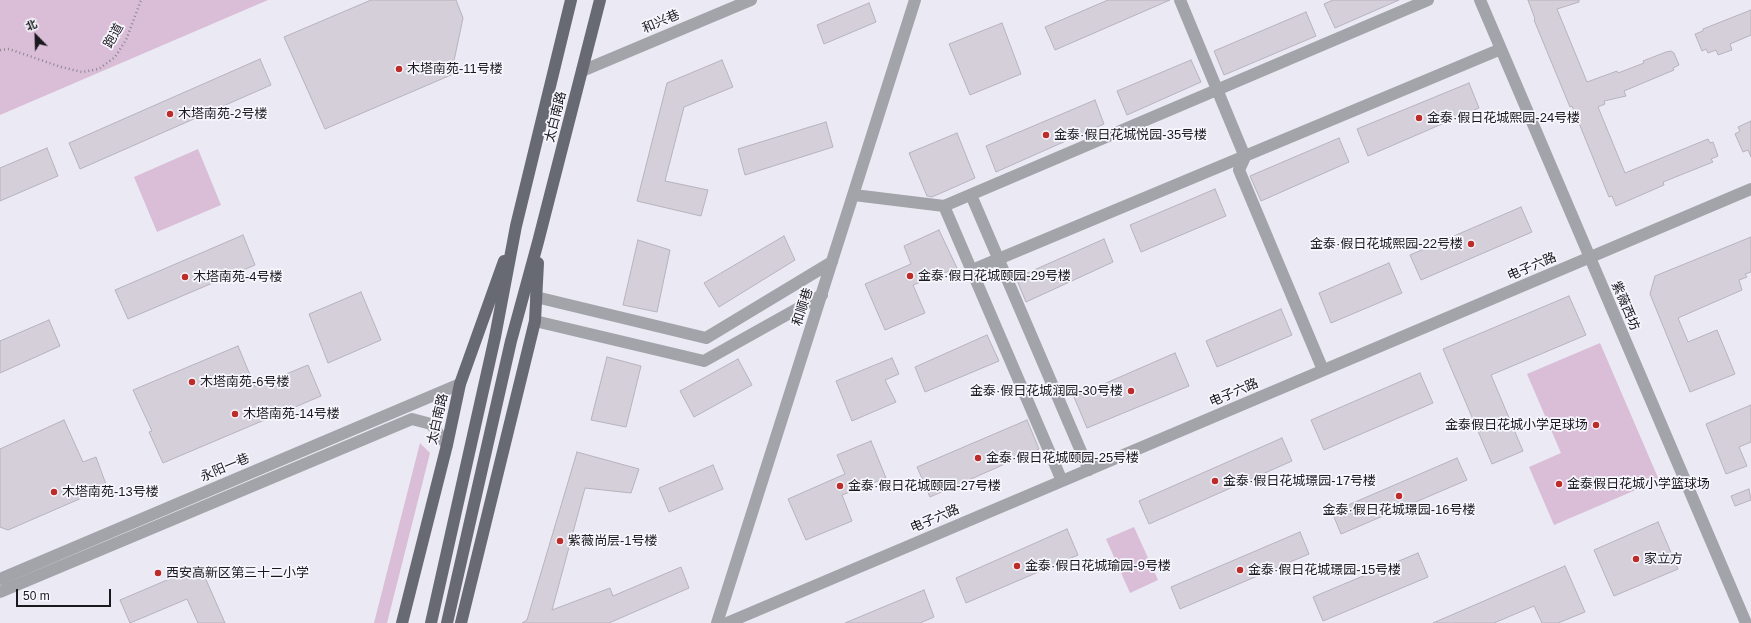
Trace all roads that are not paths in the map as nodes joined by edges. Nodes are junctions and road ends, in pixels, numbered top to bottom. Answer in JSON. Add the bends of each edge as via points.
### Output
{"nodes":[{"id":1,"x":571,"y":0,"type":"edge"},
{"id":2,"x":600,"y":0,"type":"edge"},
{"id":3,"x":751,"y":0,"type":"edge"},
{"id":4,"x":915,"y":0,"type":"edge"},
{"id":5,"x":1180,"y":0,"type":"edge"},
{"id":6,"x":1428,"y":0,"type":"edge"},
{"id":7,"x":1480,"y":0,"type":"edge"},
{"id":8,"x":1501,"y":49,"type":"junction"},
{"id":9,"x":582,"y":71,"type":"junction"},
{"id":10,"x":1218,"y":91,"type":"junction"},
{"id":11,"x":1246,"y":157,"type":"junction"},
{"id":12,"x":1751,"y":189,"type":"edge"},
{"id":13,"x":854,"y":195,"type":"junction"},
{"id":14,"x":971,"y":195,"type":"junction"},
{"id":15,"x":944,"y":206,"type":"junction"},
{"id":16,"x":516,"y":226,"type":"junction"},
{"id":17,"x":538,"y":242,"type":"junction"},
{"id":18,"x":1590,"y":258,"type":"junction"},
{"id":19,"x":998,"y":259,"type":"junction"},
{"id":20,"x":832,"y":262,"type":"junction"},
{"id":21,"x":972,"y":270,"type":"junction"},
{"id":22,"x":822,"y":295,"type":"junction"},
{"id":23,"x":536,"y":297,"type":"junction"},
{"id":24,"x":535,"y":321,"type":"junction"},
{"id":25,"x":1322,"y":370,"type":"junction"},
{"id":26,"x":460,"y":384,"type":"junction"},
{"id":27,"x":447,"y":445,"type":"junction"},
{"id":28,"x":1089,"y":470,"type":"junction"},
{"id":29,"x":1062,"y":481,"type":"junction"},
{"id":30,"x":0,"y":579,"type":"edge"},
{"id":31,"x":0,"y":592,"type":"edge"},
{"id":32,"x":402,"y":623,"type":"edge"},
{"id":33,"x":431,"y":623,"type":"edge"},
{"id":34,"x":447,"y":623,"type":"edge"},
{"id":35,"x":460,"y":623,"type":"edge"},
{"id":36,"x":717,"y":623,"type":"edge"},
{"id":37,"x":727,"y":623,"type":"edge"},
{"id":38,"x":1746,"y":623,"type":"edge"}],
"edges":[{"from":1,"to":16,"type":"main road","name":"太白南路"},
{"from":2,"to":9,"type":"main road","name":"太白南路"},
{"from":3,"to":9,"type":"street","name":"和兴巷"},
{"from":4,"to":13,"type":"street","name":"和顺巷"},
{"from":5,"to":10,"type":"street"},
{"from":6,"to":10,"type":"street"},
{"from":7,"to":8,"type":"street","name":"紫薇西坊"},
{"from":8,"to":11,"type":"street"},
{"from":8,"to":18,"type":"street","name":"紫薇西坊"},
{"from":9,"to":17,"type":"main road","name":"太白南路"},
{"from":10,"to":11,"type":"street"},
{"from":10,"to":14,"type":"street"},
{"from":11,"to":19,"type":"street"},
{"from":11,"to":25,"type":"street","via":[[1239,170]]},
{"from":12,"to":18,"type":"street","name":"电子六路"},
{"from":13,"to":15,"type":"street"},
{"from":13,"to":20,"type":"street","name":"和顺巷"},
{"from":14,"to":15,"type":"street"},
{"from":14,"to":19,"type":"street"},
{"from":15,"to":21,"type":"street"},
{"from":16,"to":26,"type":"main road","name":"太白南路"},
{"from":16,"to":33,"type":"main road","name":"太白南路","via":[[495,337]]},
{"from":17,"to":23,"type":"main road","name":"太白南路"},
{"from":17,"to":34,"type":"main road","name":"太白南路","via":[[511,341]]},
{"from":18,"to":25,"type":"street","name":"电子六路"},
{"from":18,"to":38,"type":"street","name":"紫薇西坊"},
{"from":19,"to":21,"type":"street"},
{"from":19,"to":28,"type":"street"},
{"from":20,"to":22,"type":"street","name":"和顺巷"},
{"from":20,"to":23,"type":"street","via":[[706,338]]},
{"from":21,"to":29,"type":"street"},
{"from":22,"to":24,"type":"street","via":[[704,361]]},
{"from":22,"to":36,"type":"street","name":"和顺巷"},
{"from":23,"to":24,"type":"main road","name":"太白南路"},
{"from":24,"to":35,"type":"main road","name":"太白南路"},
{"from":25,"to":28,"type":"street","name":"电子六路"},
{"from":26,"to":27,"type":"main road","name":"太白南路"},
{"from":26,"to":30,"type":"street","name":"永阳一巷"},
{"from":27,"to":31,"type":"street","name":"永阳一巷","via":[[431,424],[412,419]]},
{"from":27,"to":32,"type":"main road","name":"太白南路"},
{"from":28,"to":29,"type":"street","name":"电子六路"},
{"from":29,"to":37,"type":"street","name":"电子六路"}]}
